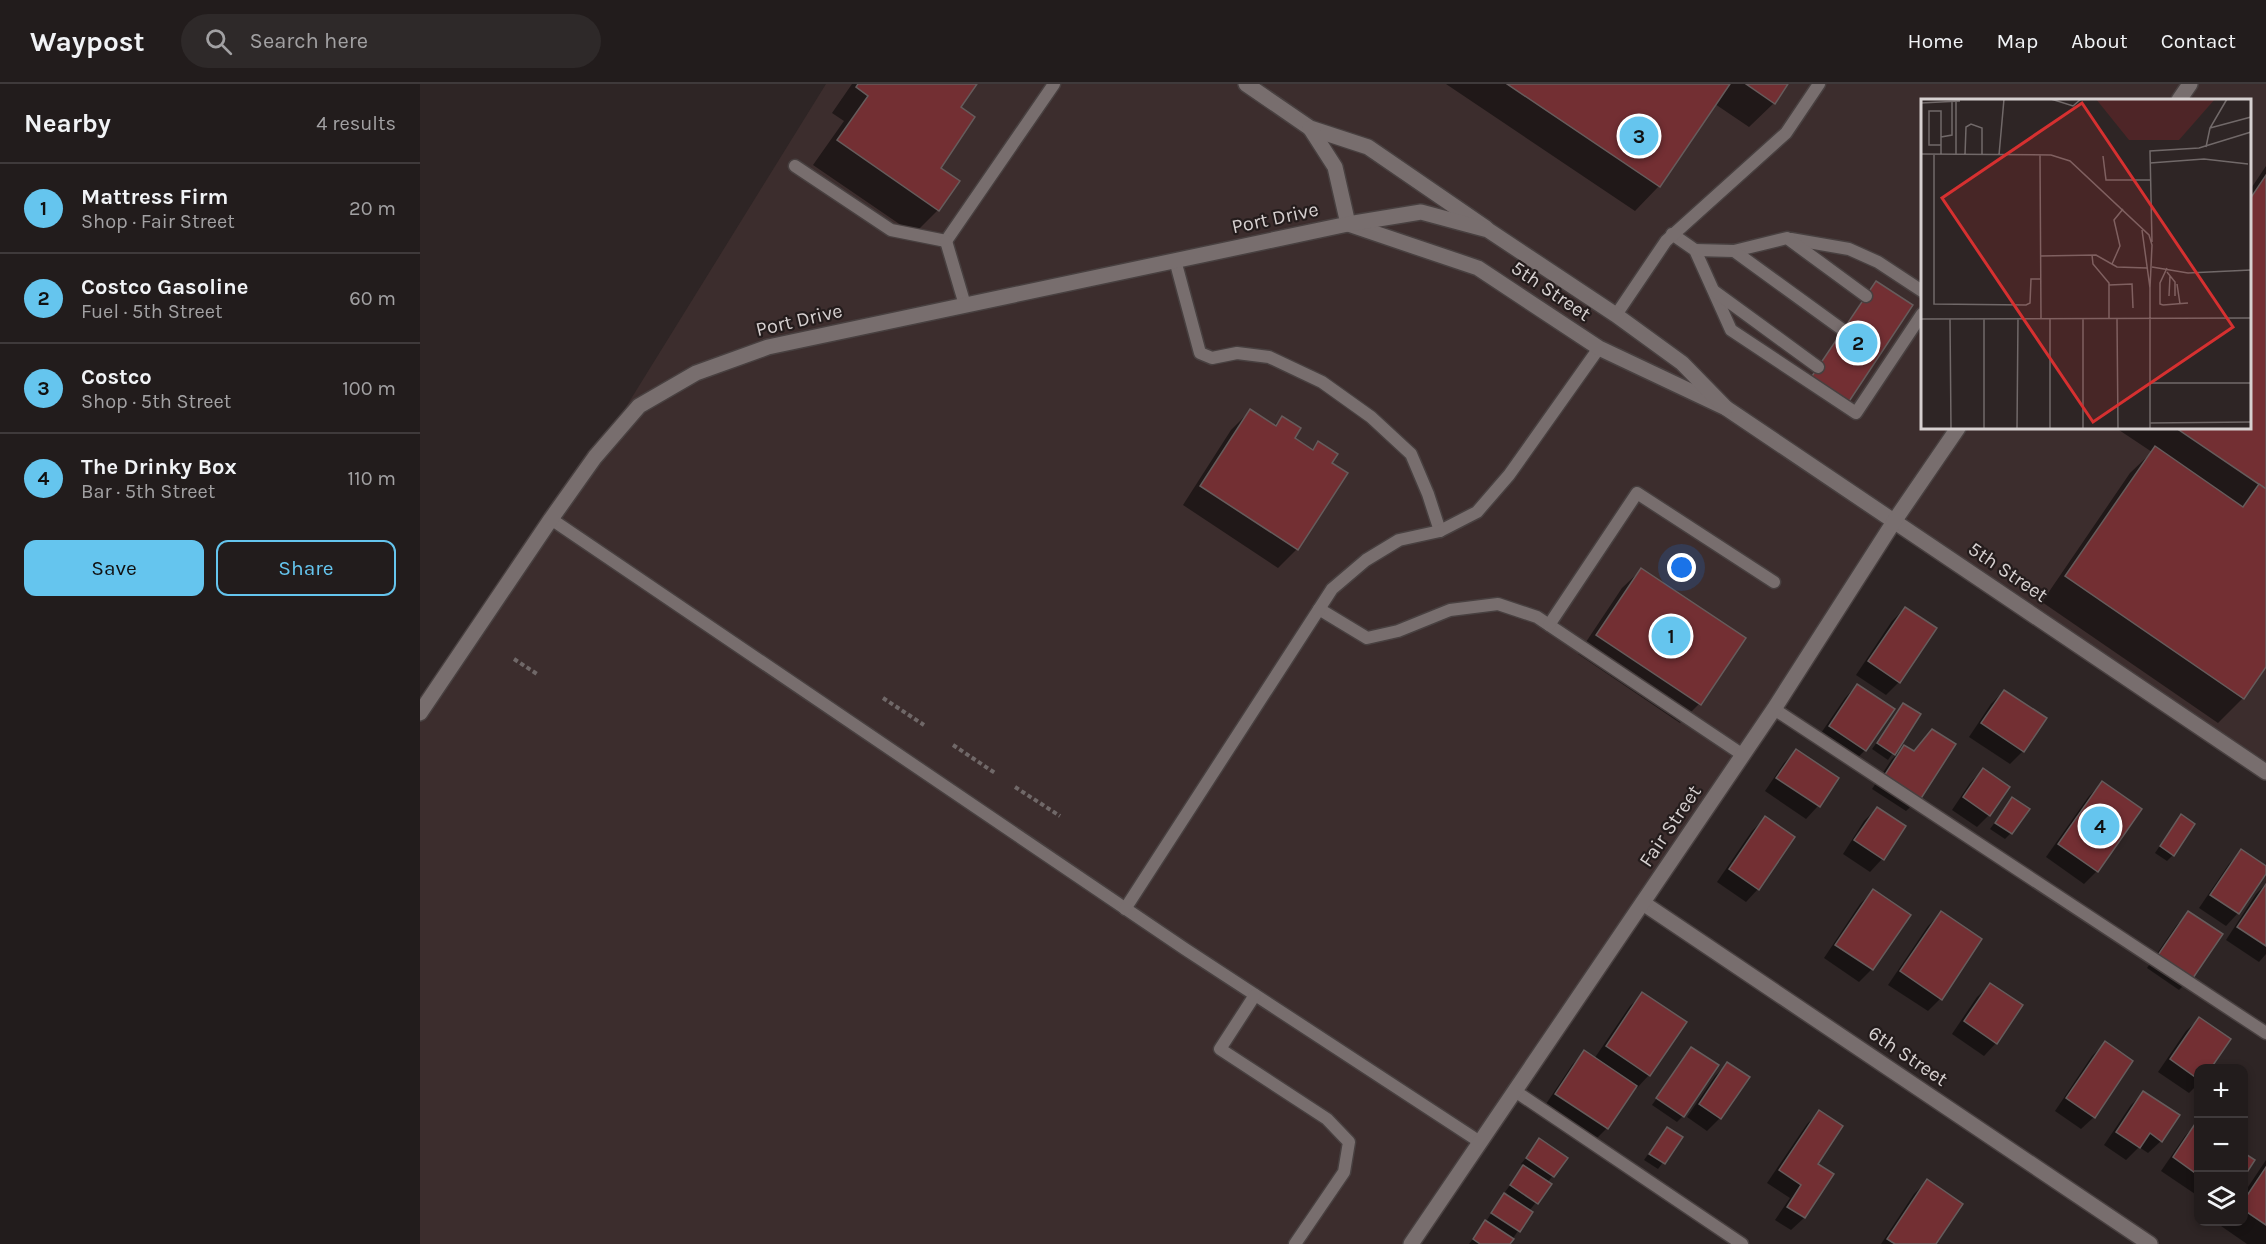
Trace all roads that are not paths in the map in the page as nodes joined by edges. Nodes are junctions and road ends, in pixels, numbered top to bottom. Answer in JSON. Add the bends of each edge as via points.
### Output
{"nodes":[{"id":1,"x":1054,"y":84,"type":"edge"},
{"id":2,"x":1246,"y":84,"type":"edge"},
{"id":3,"x":1819,"y":84,"type":"edge"},
{"id":4,"x":2190,"y":84,"type":"edge"},
{"id":5,"x":2180,"y":99,"type":"edge"},
{"id":6,"x":1310,"y":128,"type":"junction"},
{"id":7,"x":795,"y":166,"type":"dead end"},
{"id":8,"x":1348,"y":224,"type":"junction"},
{"id":9,"x":1488,"y":230,"type":"junction"},
{"id":10,"x":1672,"y":234,"type":"junction"},
{"id":11,"x":1787,"y":238,"type":"junction"},
{"id":12,"x":946,"y":241,"type":"junction"},
{"id":13,"x":1695,"y":250,"type":"junction"},
{"id":14,"x":1734,"y":251,"type":"junction"},
{"id":15,"x":1175,"y":260,"type":"junction"},
{"id":16,"x":1713,"y":290,"type":"junction"},
{"id":17,"x":1921,"y":290,"type":"edge"},
{"id":18,"x":1866,"y":296,"type":"dead end"},
{"id":19,"x":965,"y":305,"type":"junction"},
{"id":20,"x":1616,"y":315,"type":"junction"},
{"id":21,"x":1920,"y":318,"type":"edge"},
{"id":22,"x":1903,"y":320,"type":"dead end"},
{"id":23,"x":1843,"y":330,"type":"dead end"},
{"id":24,"x":1599,"y":348,"type":"junction"},
{"id":25,"x":1880,"y":354,"type":"dead end"},
{"id":26,"x":1894,"y":357,"type":"junction"},
{"id":27,"x":1818,"y":367,"type":"dead end"},
{"id":28,"x":1856,"y":392,"type":"dead end"},
{"id":29,"x":1870,"y":394,"type":"junction"},
{"id":30,"x":1726,"y":408,"type":"junction"},
{"id":31,"x":1957,"y":429,"type":"edge"},
{"id":32,"x":551,"y":519,"type":"junction"},
{"id":33,"x":1895,"y":520,"type":"junction"},
{"id":34,"x":1440,"y":531,"type":"junction"},
{"id":35,"x":1774,"y":582,"type":"dead end"},
{"id":36,"x":1319,"y":609,"type":"junction"},
{"id":37,"x":1549,"y":625,"type":"junction"},
{"id":38,"x":1774,"y":709,"type":"junction"},
{"id":39,"x":420,"y":713,"type":"edge"},
{"id":40,"x":1743,"y":755,"type":"junction"},
{"id":41,"x":2264,"y":767,"type":"edge"},
{"id":42,"x":1643,"y":903,"type":"junction"},
{"id":43,"x":1125,"y":909,"type":"junction"},
{"id":44,"x":1255,"y":996,"type":"junction"},
{"id":45,"x":2266,"y":1033,"type":"edge"},
{"id":46,"x":1515,"y":1092,"type":"junction"},
{"id":47,"x":1480,"y":1142,"type":"junction"},
{"id":48,"x":1295,"y":1244,"type":"edge"},
{"id":49,"x":1411,"y":1244,"type":"edge"},
{"id":50,"x":1742,"y":1244,"type":"edge"},
{"id":51,"x":2150,"y":1244,"type":"edge"}],
"edges":[{"from":1,"to":12,"type":"lane"},
{"from":2,"to":6,"type":"street","name":"5th Street"},
{"from":3,"to":10,"type":"lane","via":[[1786,133]]},
{"from":4,"to":5,"type":"street"},
{"from":6,"to":8,"type":"street","name":"5th Street","via":[[1335,167]]},
{"from":6,"to":9,"type":"street","name":"5th Street","via":[[1368,147]]},
{"from":7,"to":12,"type":"lane","via":[[891,230]]},
{"from":8,"to":9,"type":"street","name":"5th Street","via":[[1421,212]]},
{"from":8,"to":15,"type":"street","name":"Port Drive"},
{"from":8,"to":24,"type":"street","name":"5th Street","via":[[1479,268]]},
{"from":9,"to":20,"type":"street","name":"5th Street"},
{"from":10,"to":13,"type":"lane"},
{"from":10,"to":20,"type":"lane"},
{"from":11,"to":14,"type":"lane"},
{"from":11,"to":17,"type":"lane","via":[[1849,249]]},
{"from":11,"to":18,"type":"lane"},
{"from":12,"to":19,"type":"lane"},
{"from":13,"to":14,"type":"lane"},
{"from":13,"to":16,"type":"lane"},
{"from":14,"to":23,"type":"lane"},
{"from":15,"to":19,"type":"street","name":"Port Drive"},
{"from":15,"to":34,"type":"lane","via":[[1200,352],[1212,358],[1237,353],[1269,357],[1322,382],[1371,417],[1411,454]]},
{"from":16,"to":27,"type":"lane"},
{"from":16,"to":29,"type":"lane","via":[[1731,330],[1856,413]]},
{"from":19,"to":32,"type":"street","name":"Port Drive","via":[[768,347],[696,373],[639,406],[595,457]]},
{"from":20,"to":30,"type":"street","name":"5th Street","via":[[1682,363]]},
{"from":21,"to":22,"type":"lane"},
{"from":21,"to":26,"type":"lane"},
{"from":24,"to":30,"type":"street","name":"5th Street"},
{"from":24,"to":34,"type":"lane","via":[[1509,475],[1477,512]]},
{"from":25,"to":26,"type":"lane"},
{"from":26,"to":29,"type":"lane"},
{"from":28,"to":29,"type":"lane"},
{"from":30,"to":33,"type":"street","name":"5th Street"},
{"from":31,"to":33,"type":"street","name":"Fair Street"},
{"from":32,"to":39,"type":"street","name":"Port Drive"},
{"from":32,"to":43,"type":"lane"},
{"from":33,"to":38,"type":"street","name":"Fair Street"},
{"from":33,"to":41,"type":"street","name":"5th Street"},
{"from":34,"to":36,"type":"lane","via":[[1399,540],[1366,560],[1332,589]]},
{"from":35,"to":37,"type":"lane","via":[[1636,493]]},
{"from":36,"to":37,"type":"lane","via":[[1367,638],[1398,631],[1450,609],[1498,604]]},
{"from":36,"to":43,"type":"lane"},
{"from":37,"to":40,"type":"lane"},
{"from":38,"to":40,"type":"street","name":"Fair Street"},
{"from":38,"to":45,"type":"lane"},
{"from":40,"to":42,"type":"street","name":"Fair Street"},
{"from":42,"to":46,"type":"street","name":"Fair Street"},
{"from":42,"to":51,"type":"street","name":"6th Street"},
{"from":43,"to":44,"type":"lane"},
{"from":44,"to":47,"type":"lane"},
{"from":44,"to":48,"type":"lane","via":[[1220,1049],[1326,1119],[1349,1142],[1344,1173]]},
{"from":46,"to":47,"type":"street","name":"Fair Street"},
{"from":46,"to":50,"type":"lane"},
{"from":47,"to":49,"type":"street","name":"Fair Street"}]}
